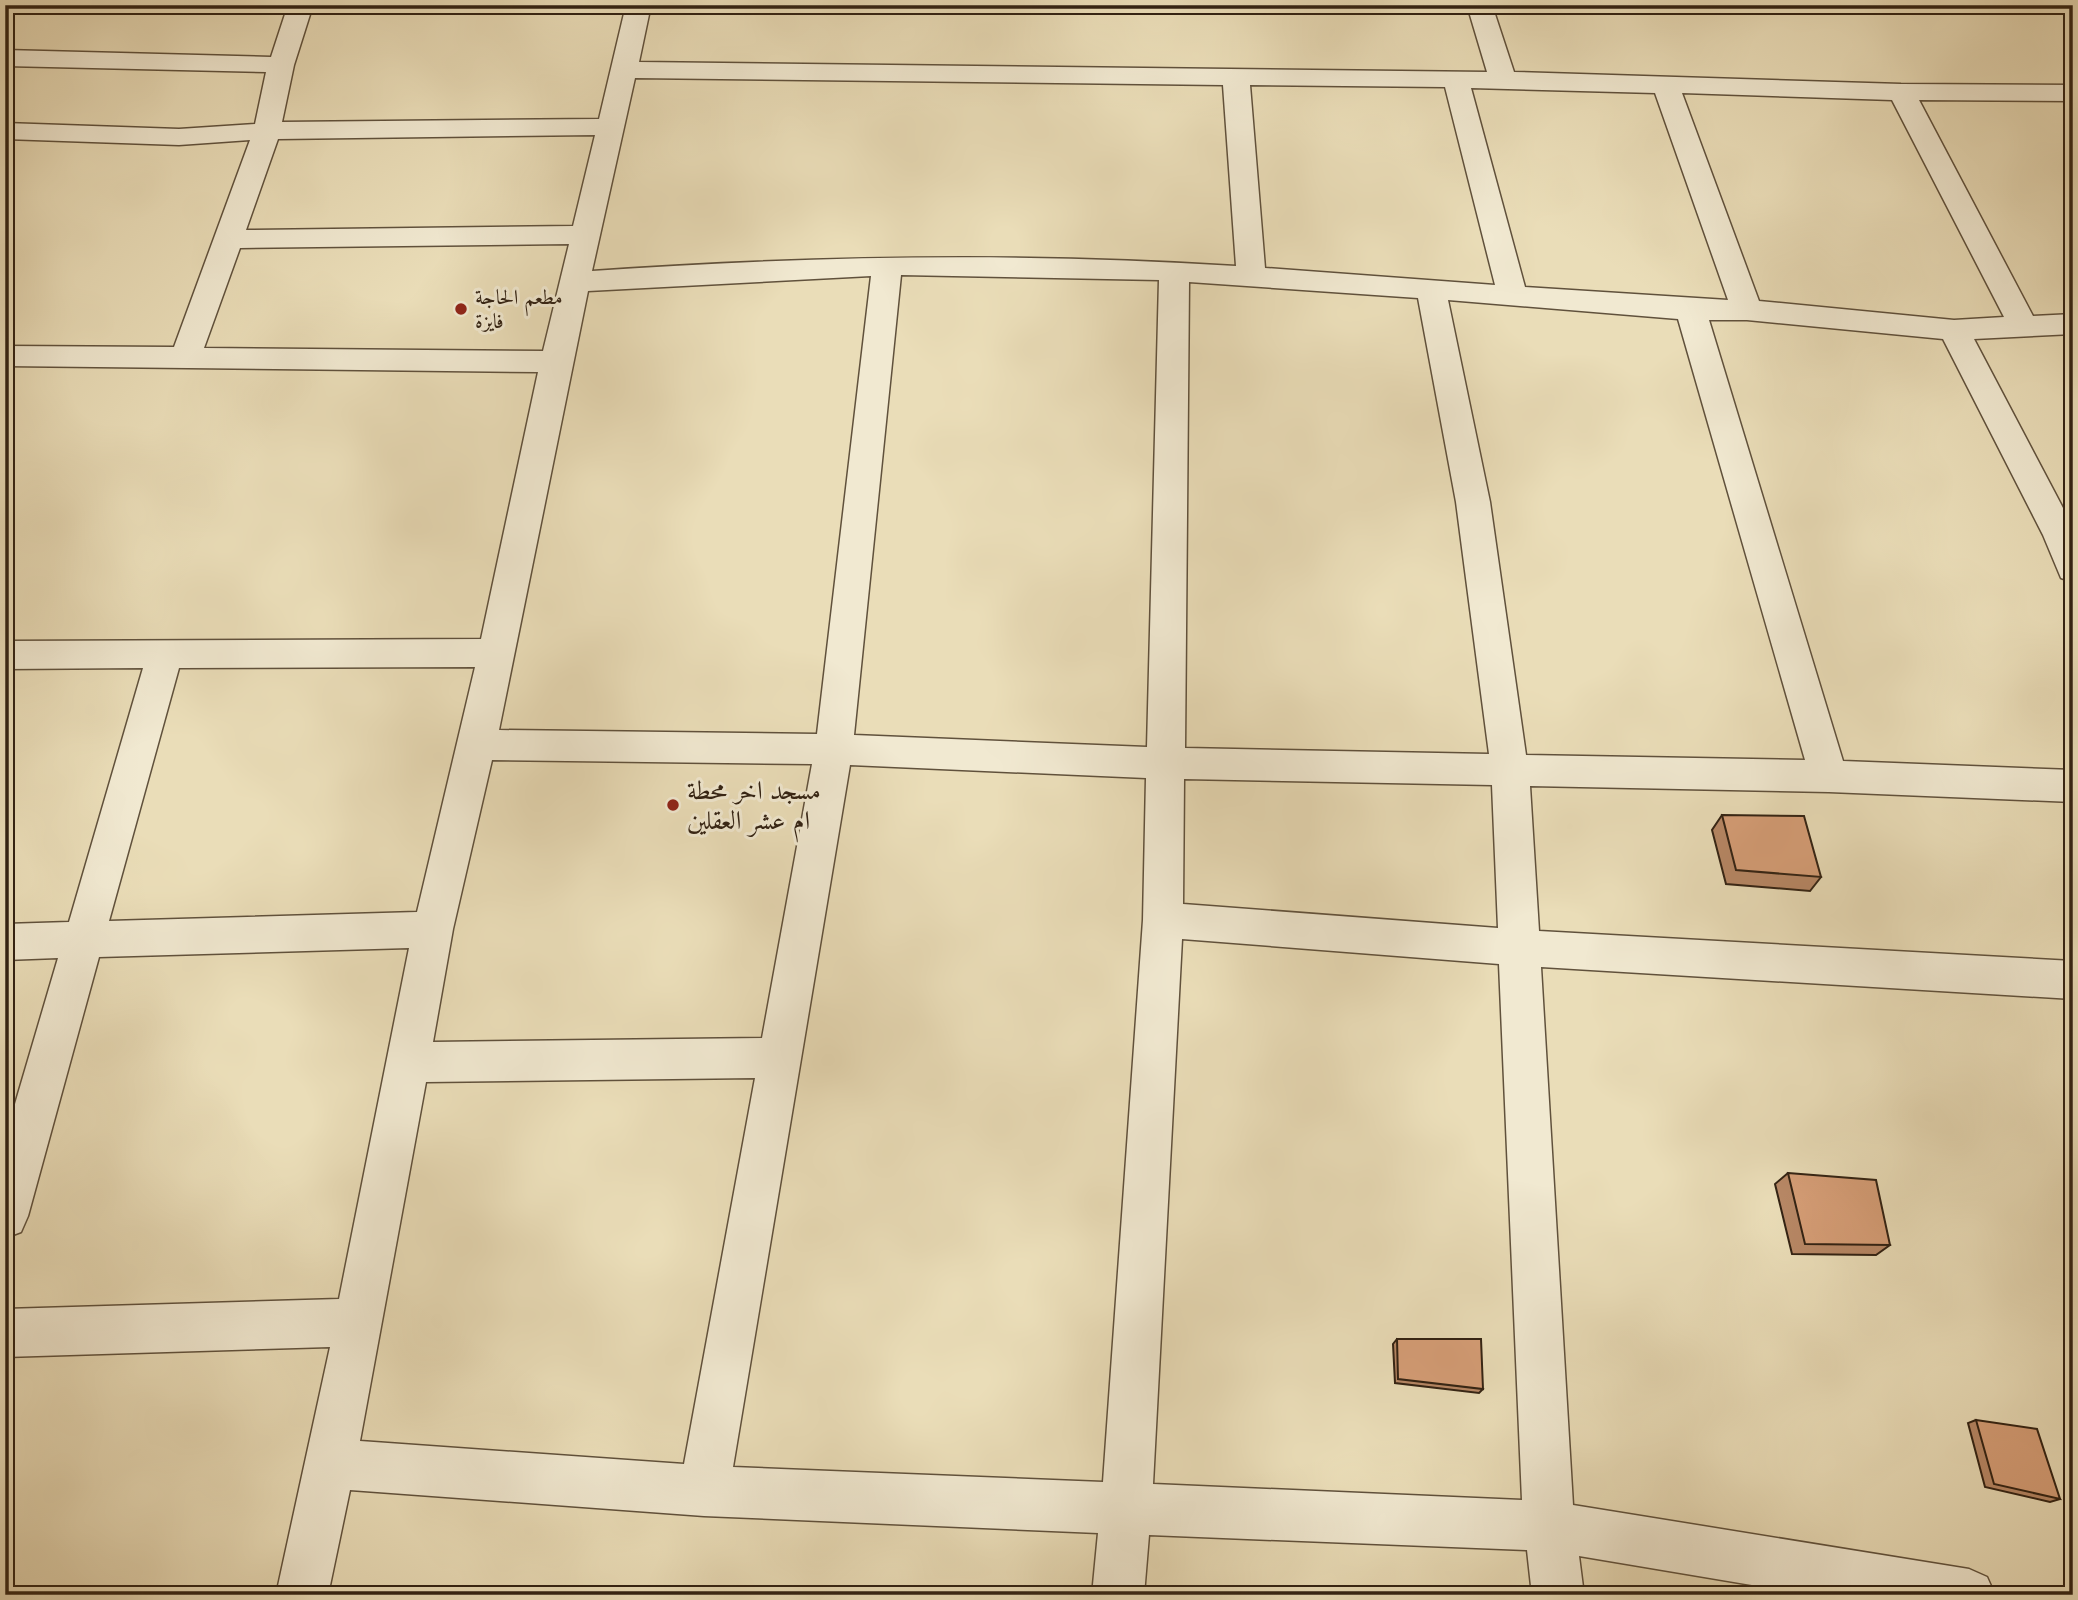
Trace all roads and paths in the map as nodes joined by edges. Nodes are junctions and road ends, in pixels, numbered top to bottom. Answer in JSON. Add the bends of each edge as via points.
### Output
{"nodes":[{"id":1,"x":302,"y":5,"type":"edge"},
{"id":2,"x":639,"y":5,"type":"edge"},
{"id":3,"x":1479,"y":5,"type":"edge"},
{"id":4,"x":5,"y":58,"type":"edge"},
{"id":5,"x":281,"y":65,"type":"junction"},
{"id":6,"x":625,"y":70,"type":"junction"},
{"id":7,"x":1236,"y":76,"type":"junction"},
{"id":8,"x":1456,"y":79,"type":"junction"},
{"id":9,"x":1503,"y":80,"type":"junction"},
{"id":10,"x":1666,"y":85,"type":"junction"},
{"id":11,"x":1901,"y":92,"type":"junction"},
{"id":12,"x":2073,"y":93,"type":"edge"},
{"id":13,"x":610,"y":127,"type":"junction"},
{"id":14,"x":5,"y":131,"type":"edge"},
{"id":15,"x":267,"y":131,"type":"junction"},
{"id":16,"x":584,"y":235,"type":"junction"},
{"id":17,"x":229,"y":239,"type":"junction"},
{"id":18,"x":887,"y":266,"type":"junction"},
{"id":19,"x":1174,"y":273,"type":"junction"},
{"id":20,"x":1251,"y":276,"type":"junction"},
{"id":21,"x":575,"y":282,"type":"junction"},
{"id":22,"x":1431,"y":290,"type":"junction"},
{"id":23,"x":1513,"y":297,"type":"junction"},
{"id":24,"x":1691,"y":310,"type":"junction"},
{"id":25,"x":1747,"y":310,"type":"junction"},
{"id":26,"x":2073,"y":324,"type":"edge"},
{"id":27,"x":2023,"y":325,"type":"junction"},
{"id":28,"x":1954,"y":330,"type":"junction"},
{"id":29,"x":5,"y":356,"type":"edge"},
{"id":30,"x":184,"y":359,"type":"junction"},
{"id":31,"x":556,"y":362,"type":"junction"},
{"id":32,"x":2066,"y":535,"type":"edge"},
{"id":33,"x":2073,"y":569,"type":"edge"},
{"id":34,"x":495,"y":653,"type":"junction"},
{"id":35,"x":5,"y":655,"type":"edge"},
{"id":36,"x":165,"y":655,"type":"junction"},
{"id":37,"x":477,"y":745,"type":"junction"},
{"id":38,"x":834,"y":749,"type":"junction"},
{"id":39,"x":1168,"y":763,"type":"junction"},
{"id":40,"x":1510,"y":772,"type":"junction"},
{"id":41,"x":1829,"y":776,"type":"junction"},
{"id":42,"x":2073,"y":786,"type":"edge"},
{"id":43,"x":1163,"y":920,"type":"junction"},
{"id":44,"x":433,"y":929,"type":"junction"},
{"id":45,"x":85,"y":940,"type":"junction"},
{"id":46,"x":5,"y":942,"type":"edge"},
{"id":47,"x":1521,"y":948,"type":"junction"},
{"id":48,"x":2069,"y":989,"type":"edge"},
{"id":49,"x":778,"y":1058,"type":"junction"},
{"id":50,"x":408,"y":1062,"type":"junction"},
{"id":51,"x":5,"y":1216,"type":"edge"},
{"id":52,"x":358,"y":1322,"type":"junction"},
{"id":53,"x":5,"y":1333,"type":"edge"},
{"id":54,"x":331,"y":1464,"type":"junction"},
{"id":55,"x":704,"y":1491,"type":"junction"},
{"id":56,"x":1128,"y":1508,"type":"junction"},
{"id":57,"x":1549,"y":1526,"type":"junction"},
{"id":58,"x":302,"y":1595,"type":"edge"},
{"id":59,"x":1118,"y":1595,"type":"edge"},
{"id":60,"x":1558,"y":1595,"type":"edge"},
{"id":61,"x":1969,"y":1595,"type":"edge"}],
"edges":[{"from":1,"to":5,"type":"street"},
{"from":2,"to":6,"type":"street"},
{"from":3,"to":9,"type":"street"},
{"from":4,"to":5,"type":"street"},
{"from":5,"to":15,"type":"street"},
{"from":6,"to":7,"type":"street"},
{"from":6,"to":13,"type":"street"},
{"from":7,"to":8,"type":"street"},
{"from":7,"to":20,"type":"street"},
{"from":8,"to":9,"type":"street"},
{"from":8,"to":23,"type":"street"},
{"from":9,"to":10,"type":"street"},
{"from":10,"to":11,"type":"street"},
{"from":10,"to":25,"type":"street"},
{"from":11,"to":12,"type":"street"},
{"from":11,"to":27,"type":"street"},
{"from":13,"to":15,"type":"street"},
{"from":13,"to":16,"type":"street"},
{"from":14,"to":15,"type":"street","via":[[179,136]]},
{"from":15,"to":17,"type":"street"},
{"from":16,"to":17,"type":"street"},
{"from":16,"to":21,"type":"street"},
{"from":17,"to":30,"type":"street"},
{"from":18,"to":19,"type":"street"},
{"from":18,"to":21,"type":"street","via":[[729,270]]},
{"from":18,"to":38,"type":"street"},
{"from":19,"to":20,"type":"street"},
{"from":19,"to":39,"type":"street"},
{"from":20,"to":22,"type":"street"},
{"from":21,"to":31,"type":"street"},
{"from":22,"to":23,"type":"street"},
{"from":22,"to":40,"type":"street","via":[[1473,502]]},
{"from":23,"to":24,"type":"street"},
{"from":24,"to":25,"type":"street"},
{"from":24,"to":41,"type":"street"},
{"from":25,"to":28,"type":"street"},
{"from":26,"to":27,"type":"street"},
{"from":27,"to":28,"type":"street"},
{"from":28,"to":32,"type":"street"},
{"from":29,"to":30,"type":"street"},
{"from":30,"to":31,"type":"street"},
{"from":31,"to":34,"type":"street"},
{"from":32,"to":33,"type":"street"},
{"from":34,"to":36,"type":"street"},
{"from":34,"to":37,"type":"street"},
{"from":35,"to":36,"type":"street"},
{"from":36,"to":45,"type":"street"},
{"from":37,"to":38,"type":"street"},
{"from":37,"to":44,"type":"street"},
{"from":38,"to":39,"type":"street"},
{"from":38,"to":49,"type":"street"},
{"from":39,"to":40,"type":"street"},
{"from":39,"to":43,"type":"street"},
{"from":40,"to":41,"type":"street"},
{"from":40,"to":47,"type":"street"},
{"from":41,"to":42,"type":"street"},
{"from":43,"to":47,"type":"street"},
{"from":43,"to":56,"type":"street"},
{"from":44,"to":45,"type":"street"},
{"from":44,"to":50,"type":"street"},
{"from":45,"to":46,"type":"street"},
{"from":45,"to":51,"type":"street"},
{"from":47,"to":48,"type":"street"},
{"from":47,"to":57,"type":"street"},
{"from":49,"to":50,"type":"street"},
{"from":49,"to":55,"type":"street"},
{"from":50,"to":52,"type":"street"},
{"from":52,"to":53,"type":"street"},
{"from":52,"to":54,"type":"street"},
{"from":54,"to":55,"type":"street"},
{"from":54,"to":58,"type":"street"},
{"from":55,"to":56,"type":"street"},
{"from":56,"to":57,"type":"street"},
{"from":56,"to":59,"type":"street"},
{"from":57,"to":60,"type":"street"},
{"from":57,"to":61,"type":"street"}]}
